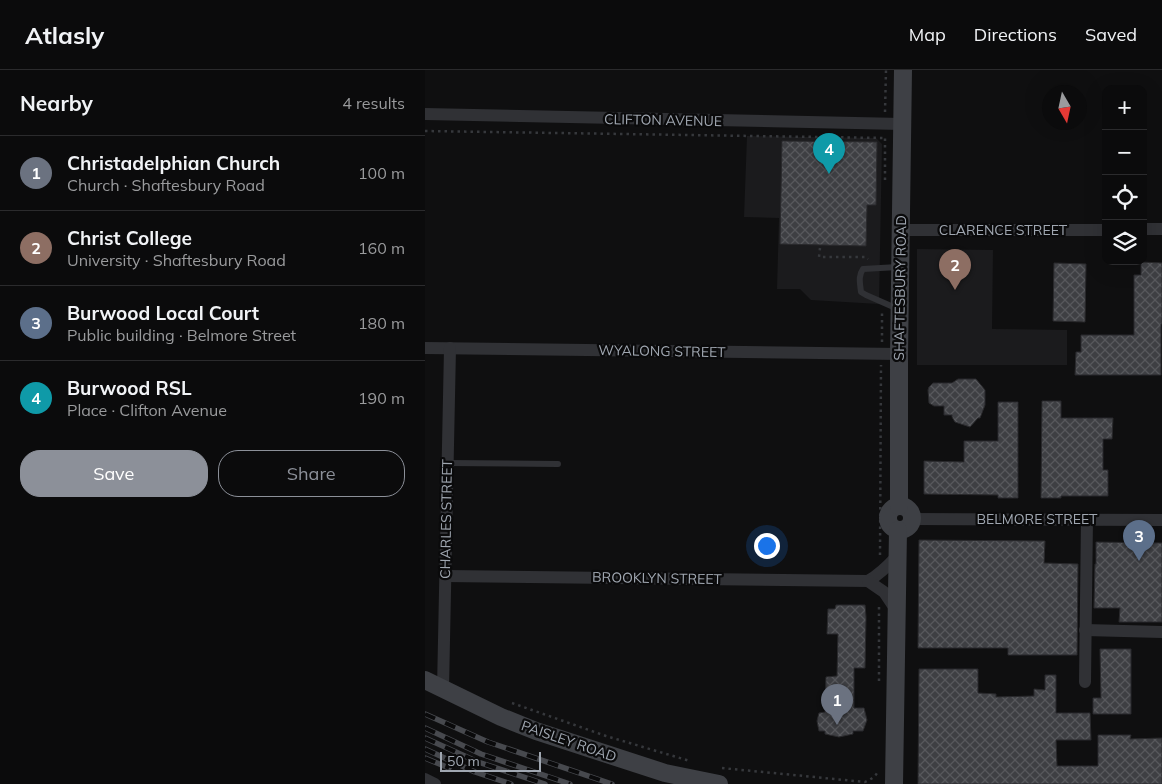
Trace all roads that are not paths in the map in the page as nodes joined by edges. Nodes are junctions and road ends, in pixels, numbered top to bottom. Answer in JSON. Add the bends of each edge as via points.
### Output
{"nodes":[{"id":1,"x":903,"y":70,"type":"edge"},
{"id":2,"x":425,"y":114,"type":"edge"},
{"id":3,"x":902,"y":124,"type":"junction"},
{"id":4,"x":1162,"y":229,"type":"edge"},
{"id":5,"x":901,"y":230,"type":"junction"},
{"id":6,"x":1102,"y":230,"type":"edge"},
{"id":7,"x":1147,"y":230,"type":"edge"},
{"id":8,"x":892,"y":267,"type":"junction"},
{"id":9,"x":900,"y":309,"type":"junction"},
{"id":10,"x":425,"y":348,"type":"edge"},
{"id":11,"x":450,"y":348,"type":"junction"},
{"id":12,"x":899,"y":354,"type":"junction"},
{"id":13,"x":447,"y":463,"type":"junction"},
{"id":14,"x":558,"y":464,"type":"dead end"},
{"id":15,"x":899,"y":506,"type":"junction"},
{"id":16,"x":912,"y":518,"type":"junction"},
{"id":17,"x":1087,"y":519,"type":"junction"},
{"id":18,"x":1162,"y":520,"type":"edge"},
{"id":19,"x":897,"y":530,"type":"junction"},
{"id":20,"x":897,"y":556,"type":"junction"},
{"id":21,"x":445,"y":576,"type":"junction"},
{"id":22,"x":875,"y":581,"type":"junction"},
{"id":23,"x":896,"y":610,"type":"junction"},
{"id":24,"x":1085,"y":630,"type":"junction"},
{"id":25,"x":1162,"y":632,"type":"edge"},
{"id":26,"x":425,"y":680,"type":"edge"},
{"id":27,"x":1085,"y":682,"type":"dead end"},
{"id":28,"x":443,"y":689,"type":"junction"},
{"id":29,"x":425,"y":779,"type":"edge"},
{"id":30,"x":435,"y":784,"type":"edge"},
{"id":31,"x":719,"y":784,"type":"edge"},
{"id":32,"x":894,"y":784,"type":"edge"}],
"edges":[{"from":1,"to":3,"type":"street","name":"SHAFTESBURY ROAD"},
{"from":2,"to":3,"type":"street","name":"CLIFTON AVENUE"},
{"from":3,"to":5,"type":"street","name":"SHAFTESBURY ROAD"},
{"from":4,"to":7,"type":"street"},
{"from":5,"to":6,"type":"street","name":"CLARENCE STREET"},
{"from":5,"to":8,"type":"street","name":"SHAFTESBURY ROAD"},
{"from":8,"to":9,"type":"street","name":"SHAFTESBURY ROAD"},
{"from":8,"to":9,"type":"lane","via":[[863,269],[859,281],[861,292]]},
{"from":9,"to":12,"type":"street","name":"SHAFTESBURY ROAD"},
{"from":10,"to":11,"type":"street","name":"WYALONG STREET"},
{"from":11,"to":12,"type":"street","name":"WYALONG STREET"},
{"from":11,"to":13,"type":"street","name":"CHARLES STREET"},
{"from":12,"to":15,"type":"street","name":"SHAFTESBURY ROAD"},
{"from":13,"to":14,"type":"lane"},
{"from":13,"to":21,"type":"street","name":"CHARLES STREET"},
{"from":15,"to":16,"type":"street","via":[[907,508]]},
{"from":15,"to":19,"type":"street","via":[[892,508],[887,517],[889,524]]},
{"from":16,"to":17,"type":"street","name":"BELMORE STREET"},
{"from":16,"to":19,"type":"street","via":[[906,528]]},
{"from":17,"to":18,"type":"street","name":"BELMORE STREET"},
{"from":17,"to":24,"type":"street"},
{"from":19,"to":20,"type":"street"},
{"from":20,"to":22,"type":"street"},
{"from":20,"to":23,"type":"street"},
{"from":21,"to":22,"type":"street","name":"BROOKLYN STREET"},
{"from":21,"to":28,"type":"street","name":"CHARLES STREET"},
{"from":22,"to":23,"type":"street"},
{"from":23,"to":32,"type":"street"},
{"from":24,"to":25,"type":"street"},
{"from":24,"to":27,"type":"street"},
{"from":26,"to":28,"type":"street","name":"PAISLEY ROAD"},
{"from":28,"to":31,"type":"street","name":"PAISLEY ROAD","via":[[536,731],[665,773]]},
{"from":29,"to":30,"type":"street"}]}
